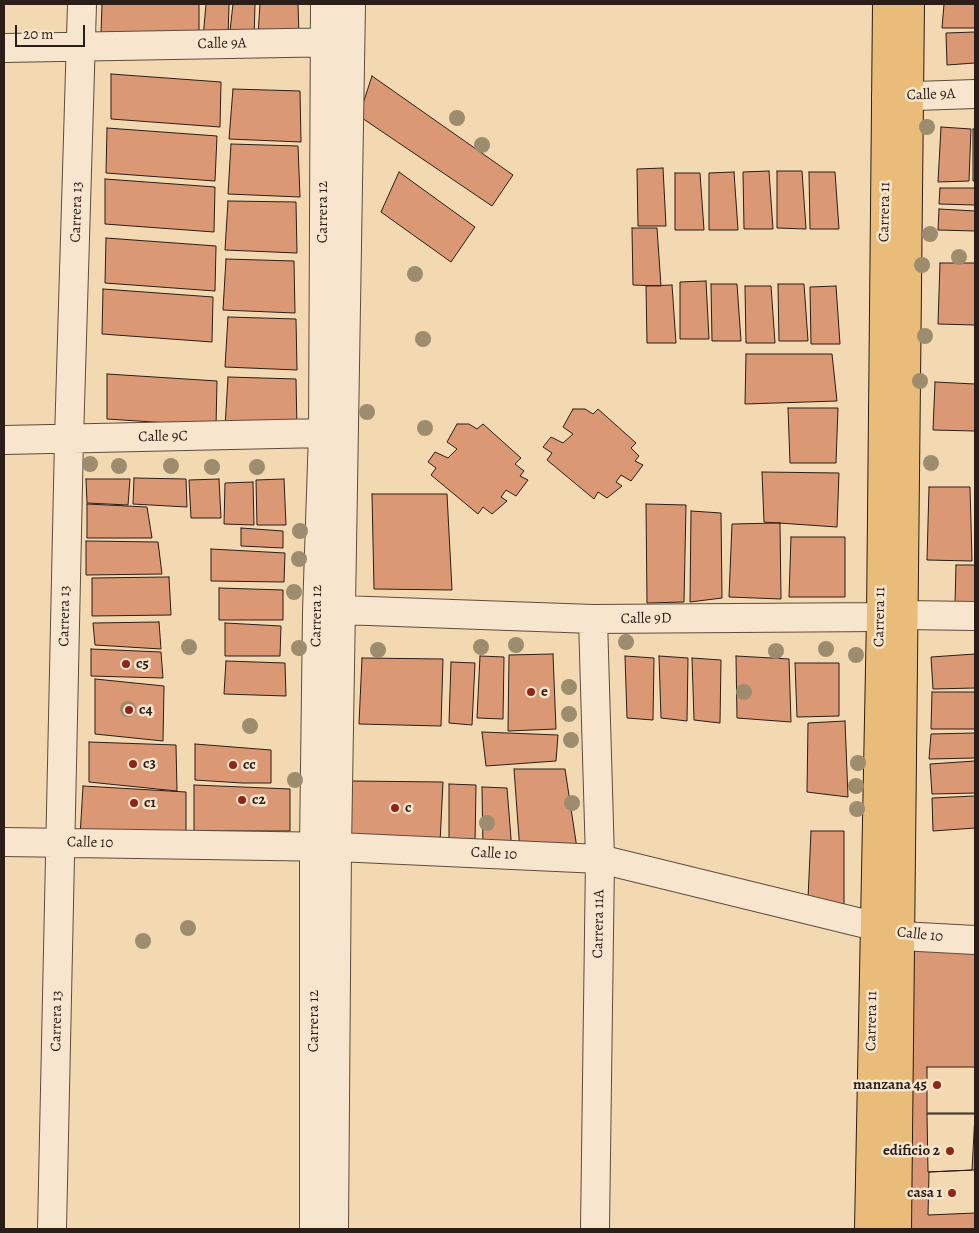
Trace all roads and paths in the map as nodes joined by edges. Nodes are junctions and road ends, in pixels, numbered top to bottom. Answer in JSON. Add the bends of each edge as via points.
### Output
{"nodes":[{"id":1,"x":82,"y":4,"type":"edge"},
{"id":2,"x":325,"y":4,"type":"edge"},
{"id":3,"x":351,"y":4,"type":"edge"},
{"id":4,"x":887,"y":4,"type":"edge"},
{"id":5,"x":910,"y":4,"type":"edge"},
{"id":6,"x":337,"y":42,"type":"junction"},
{"id":7,"x":82,"y":46,"type":"junction"},
{"id":8,"x":4,"y":48,"type":"edge"},
{"id":9,"x":975,"y":94,"type":"edge"},
{"id":10,"x":898,"y":97,"type":"junction"},
{"id":11,"x":323,"y":433,"type":"junction"},
{"id":12,"x":70,"y":439,"type":"junction"},
{"id":13,"x":4,"y":440,"type":"edge"},
{"id":14,"x":329,"y":611,"type":"junction"},
{"id":15,"x":892,"y":616,"type":"junction"},
{"id":16,"x":975,"y":616,"type":"edge"},
{"id":17,"x":593,"y":620,"type":"junction"},
{"id":18,"x":4,"y":842,"type":"edge"},
{"id":19,"x":60,"y":843,"type":"junction"},
{"id":20,"x":325,"y":846,"type":"junction"},
{"id":21,"x":600,"y":859,"type":"junction"},
{"id":22,"x":874,"y":926,"type":"junction"},
{"id":23,"x":900,"y":936,"type":"junction"},
{"id":24,"x":975,"y":940,"type":"edge"},
{"id":25,"x":52,"y":1229,"type":"edge"},
{"id":26,"x":314,"y":1229,"type":"edge"},
{"id":27,"x":334,"y":1229,"type":"edge"},
{"id":28,"x":595,"y":1229,"type":"edge"},
{"id":29,"x":869,"y":1229,"type":"edge"},
{"id":30,"x":897,"y":1229,"type":"edge"}],
"edges":[{"from":1,"to":7,"type":"street","name":"Carrera 13"},
{"from":2,"to":6,"type":"street","name":"Carrera 12"},
{"from":3,"to":6,"type":"street","name":"Carrera 12"},
{"from":4,"to":10,"type":"main road","name":"Carrera 11"},
{"from":5,"to":10,"type":"main road","name":"Carrera 11"},
{"from":6,"to":7,"type":"street","name":"Calle 9A"},
{"from":6,"to":11,"type":"street","name":"Carrera 12"},
{"from":6,"to":14,"type":"street","name":"Carrera 12"},
{"from":7,"to":8,"type":"street","name":"Calle 9A"},
{"from":7,"to":12,"type":"street","name":"Carrera 13"},
{"from":9,"to":10,"type":"street","name":"Calle 9A"},
{"from":10,"to":15,"type":"main road","name":"Carrera 11"},
{"from":11,"to":12,"type":"street","name":"Calle 9C"},
{"from":11,"to":14,"type":"street","name":"Carrera 12"},
{"from":12,"to":13,"type":"street","name":"Calle 9C"},
{"from":12,"to":19,"type":"street","name":"Carrera 13"},
{"from":14,"to":17,"type":"street","name":"Calle 9D"},
{"from":14,"to":20,"type":"street","name":"Carrera 12"},
{"from":15,"to":16,"type":"street","name":"Calle 9D"},
{"from":15,"to":17,"type":"street","name":"Calle 9D"},
{"from":15,"to":22,"type":"main road","name":"Carrera 11"},
{"from":15,"to":23,"type":"main road","name":"Carrera 11"},
{"from":17,"to":21,"type":"street","name":"Carrera 11A"},
{"from":18,"to":19,"type":"street","name":"Calle 10"},
{"from":19,"to":20,"type":"street","name":"Calle 10"},
{"from":19,"to":25,"type":"street","name":"Carrera 13"},
{"from":20,"to":21,"type":"street","name":"Calle 10"},
{"from":20,"to":26,"type":"street","name":"Carrera 12"},
{"from":20,"to":27,"type":"street","name":"Carrera 12"},
{"from":21,"to":22,"type":"street","name":"Calle 10"},
{"from":21,"to":28,"type":"street","name":"Carrera 11A"},
{"from":22,"to":23,"type":"street","name":"Calle 10"},
{"from":22,"to":29,"type":"main road","name":"Carrera 11"},
{"from":23,"to":24,"type":"street","name":"Calle 10"},
{"from":23,"to":30,"type":"main road","name":"Carrera 11"}]}
